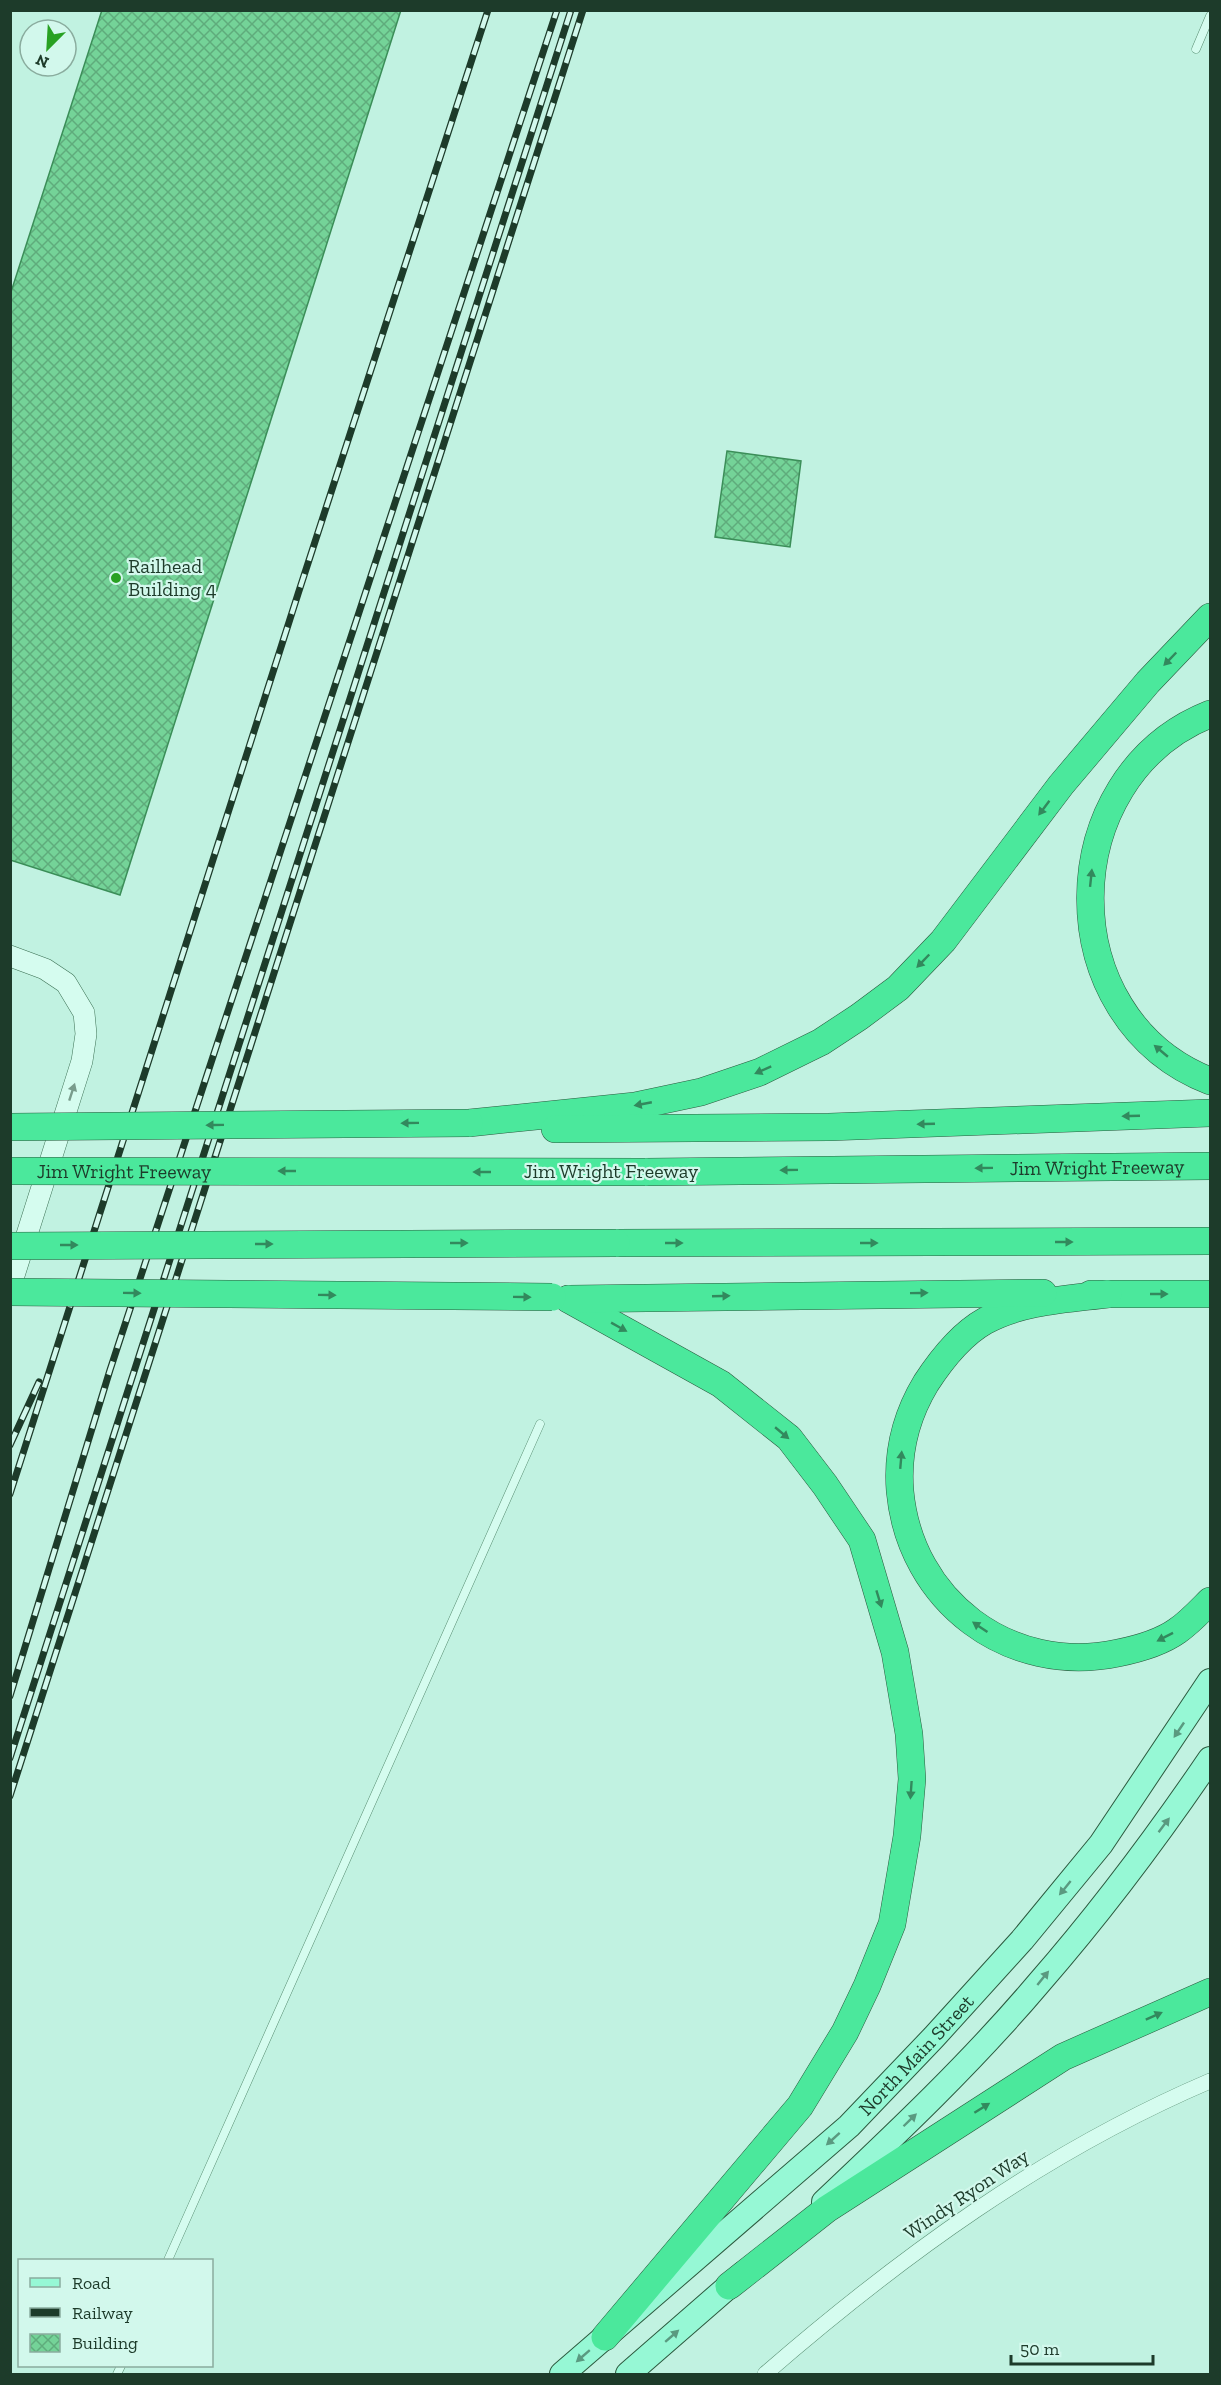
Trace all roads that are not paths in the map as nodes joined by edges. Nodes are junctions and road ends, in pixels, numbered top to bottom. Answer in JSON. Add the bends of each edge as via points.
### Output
{"nodes":[{"id":1,"x":1210,"y":16,"type":"edge"},
{"id":2,"x":1196,"y":50,"type":"dead end"},
{"id":3,"x":1210,"y":617,"type":"edge"},
{"id":4,"x":1210,"y":714,"type":"edge"},
{"id":5,"x":10,"y":956,"type":"edge"},
{"id":6,"x":1210,"y":1081,"type":"edge"},
{"id":7,"x":1210,"y":1113,"type":"edge"},
{"id":8,"x":469,"y":1123,"type":"junction"},
{"id":9,"x":10,"y":1127,"type":"edge"},
{"id":10,"x":1210,"y":1166,"type":"edge"},
{"id":11,"x":10,"y":1171,"type":"edge"},
{"id":12,"x":1210,"y":1241,"type":"edge"},
{"id":13,"x":10,"y":1246,"type":"edge"},
{"id":14,"x":10,"y":1290,"type":"edge"},
{"id":15,"x":1108,"y":1294,"type":"junction"},
{"id":16,"x":1210,"y":1294,"type":"edge"},
{"id":17,"x":560,"y":1298,"type":"junction"},
{"id":18,"x":540,"y":1424,"type":"dead end"},
{"id":19,"x":1210,"y":1601,"type":"edge"},
{"id":20,"x":1210,"y":1681,"type":"edge"},
{"id":21,"x":1210,"y":1760,"type":"edge"},
{"id":22,"x":1210,"y":1992,"type":"edge"},
{"id":23,"x":1210,"y":2081,"type":"edge"},
{"id":24,"x":168,"y":2259,"type":"edge"},
{"id":25,"x":729,"y":2286,"type":"junction"},
{"id":26,"x":605,"y":2337,"type":"junction"},
{"id":27,"x":562,"y":2374,"type":"edge"},
{"id":28,"x":628,"y":2374,"type":"edge"},
{"id":29,"x":765,"y":2374,"type":"edge"}],
"edges":[{"from":1,"to":2,"type":"lane"},
{"from":3,"to":8,"type":"highway","one_way":true,"via":[[1061,784],[943,941],[898,988],[859,1017],[821,1042],[760,1072],[701,1092],[635,1106]]},
{"from":6,"to":4,"type":"highway","one_way":true,"via":[[1166,1056],[1118,1005],[1097,954],[1089,902],[1097,845],[1114,799],[1148,753],[1173,733]]},
{"from":14,"to":5,"type":"street","one_way":true,"via":[[82,1061],[86,1034],[84,1013],[66,983],[45,969]]},
{"from":7,"to":8,"type":"highway","one_way":true,"via":[[693,1129],[534,1129]]},
{"from":8,"to":9,"type":"highway","one_way":true,"bridge":true},
{"from":10,"to":11,"type":"highway","name":"Jim Wright Freeway","one_way":true,"bridge":true,"via":[[645,1172]]},
{"from":13,"to":12,"type":"highway","one_way":true,"bridge":true},
{"from":14,"to":17,"type":"highway","one_way":true,"bridge":true},
{"from":15,"to":16,"type":"highway","one_way":true},
{"from":17,"to":15,"type":"highway","one_way":true},
{"from":19,"to":15,"type":"highway","one_way":true,"via":[[1177,1632],[1154,1643],[1097,1657],[1060,1657],[1023,1650],[977,1626],[951,1605],[914,1550],[903,1516],[899,1476],[902,1446],[915,1402],[937,1367],[960,1340],[985,1321],[1021,1307]]},
{"from":17,"to":26,"type":"highway","one_way":true,"via":[[721,1384],[789,1438],[825,1485],[861,1540],[896,1652],[912,1779],[892,1924],[845,2032],[800,2106]]},
{"from":18,"to":24,"type":"lane"},
{"from":20,"to":26,"type":"main road","name":"North Main Street","one_way":true,"via":[[1101,1844],[1022,1940],[934,2037],[849,2126]]},
{"from":25,"to":21,"type":"main road","name":"North Main Street","one_way":true,"via":[[914,2117],[1038,1985],[1121,1882]]},
{"from":25,"to":22,"type":"highway","one_way":true,"via":[[827,2210],[1063,2057]]},
{"from":23,"to":29,"type":"street","name":"Windy Ryon Way","via":[[1077,2147],[951,2225]]},
{"from":28,"to":25,"type":"main road","name":"North Main Street","one_way":true},
{"from":26,"to":27,"type":"main road","name":"North Main Street","one_way":true}]}
